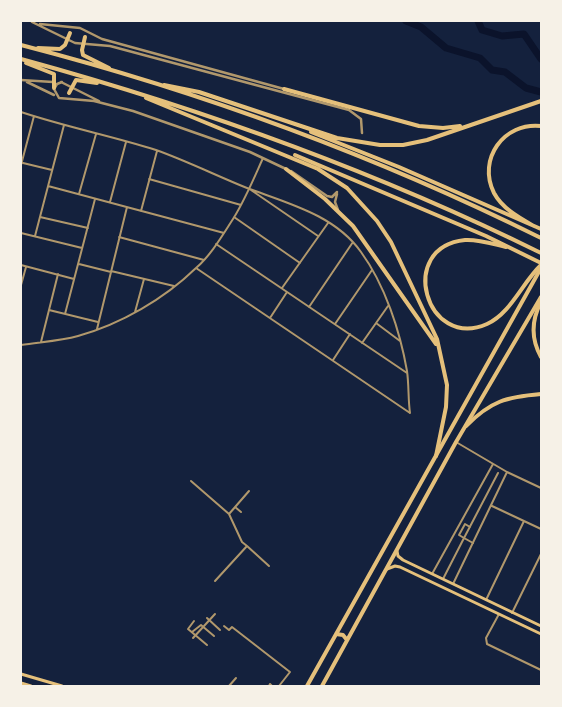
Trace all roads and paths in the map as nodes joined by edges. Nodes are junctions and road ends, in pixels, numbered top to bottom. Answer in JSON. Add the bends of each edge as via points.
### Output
{"nodes":[{"id":1,"x":28,"y":21,"type":"edge"},
{"id":2,"x":32,"y":22,"type":"junction"},
{"id":3,"x":76,"y":28,"type":"junction"},
{"id":4,"x":83,"y":29,"type":"junction"},
{"id":5,"x":70,"y":33,"type":"junction"},
{"id":6,"x":85,"y":37,"type":"joint"},
{"id":7,"x":66,"y":39,"type":"junction"},
{"id":8,"x":74,"y":42,"type":"junction"},
{"id":9,"x":83,"y":44,"type":"junction"},
{"id":10,"x":21,"y":45,"type":"edge"},
{"id":11,"x":28,"y":47,"type":"junction"},
{"id":12,"x":21,"y":60,"type":"edge"},
{"id":13,"x":118,"y":72,"type":"junction"},
{"id":14,"x":21,"y":80,"type":"edge"},
{"id":15,"x":54,"y":81,"type":"junction"},
{"id":16,"x":62,"y":82,"type":"junction"},
{"id":17,"x":146,"y":82,"type":"junction"},
{"id":18,"x":111,"y":85,"type":"junction"},
{"id":19,"x":72,"y":87,"type":"junction"},
{"id":20,"x":54,"y":88,"type":"junction"},
{"id":21,"x":284,"y":89,"type":"joint"},
{"id":22,"x":70,"y":93,"type":"joint"},
{"id":23,"x":138,"y":93,"type":"junction"},
{"id":24,"x":56,"y":96,"type":"junction"},
{"id":25,"x":63,"y":98,"type":"junction"},
{"id":26,"x":541,"y":101,"type":"edge"},
{"id":27,"x":102,"y":103,"type":"junction"},
{"id":28,"x":246,"y":108,"type":"junction"},
{"id":29,"x":21,"y":112,"type":"edge"},
{"id":30,"x":34,"y":116,"type":"junction"},
{"id":31,"x":477,"y":122,"type":"junction"},
{"id":32,"x":64,"y":124,"type":"junction"},
{"id":33,"x":541,"y":126,"type":"edge"},
{"id":34,"x":226,"y":131,"type":"junction"},
{"id":35,"x":362,"y":132,"type":"dead end"},
{"id":36,"x":96,"y":134,"type":"junction"},
{"id":37,"x":126,"y":142,"type":"junction"},
{"id":38,"x":157,"y":151,"type":"junction"},
{"id":39,"x":263,"y":158,"type":"junction"},
{"id":40,"x":22,"y":163,"type":"edge"},
{"id":41,"x":286,"y":169,"type":"junction"},
{"id":42,"x":52,"y":170,"type":"junction"},
{"id":43,"x":149,"y":179,"type":"junction"},
{"id":44,"x":48,"y":186,"type":"junction"},
{"id":45,"x":249,"y":188,"type":"junction"},
{"id":46,"x":79,"y":194,"type":"junction"},
{"id":47,"x":95,"y":199,"type":"junction"},
{"id":48,"x":110,"y":202,"type":"junction"},
{"id":49,"x":241,"y":205,"type":"junction"},
{"id":50,"x":126,"y":207,"type":"junction"},
{"id":51,"x":338,"y":210,"type":"junction"},
{"id":52,"x":141,"y":211,"type":"junction"},
{"id":53,"x":40,"y":217,"type":"junction"},
{"id":54,"x":234,"y":217,"type":"junction"},
{"id":55,"x":328,"y":223,"type":"junction"},
{"id":56,"x":88,"y":228,"type":"junction"},
{"id":57,"x":541,"y":229,"type":"edge"},
{"id":58,"x":21,"y":233,"type":"edge"},
{"id":59,"x":224,"y":233,"type":"junction"},
{"id":60,"x":35,"y":236,"type":"junction"},
{"id":61,"x":318,"y":236,"type":"junction"},
{"id":62,"x":119,"y":237,"type":"junction"},
{"id":63,"x":541,"y":238,"type":"edge"},
{"id":64,"x":353,"y":242,"type":"junction"},
{"id":65,"x":216,"y":244,"type":"junction"},
{"id":66,"x":82,"y":248,"type":"junction"},
{"id":67,"x":510,"y":248,"type":"junction"},
{"id":68,"x":541,"y":253,"type":"edge"},
{"id":69,"x":204,"y":260,"type":"junction"},
{"id":70,"x":78,"y":263,"type":"junction"},
{"id":71,"x":300,"y":263,"type":"junction"},
{"id":72,"x":21,"y":265,"type":"edge"},
{"id":73,"x":541,"y":265,"type":"edge"},
{"id":74,"x":26,"y":267,"type":"junction"},
{"id":75,"x":196,"y":268,"type":"junction"},
{"id":76,"x":372,"y":270,"type":"junction"},
{"id":77,"x":111,"y":272,"type":"junction"},
{"id":78,"x":58,"y":274,"type":"junction"},
{"id":79,"x":74,"y":278,"type":"junction"},
{"id":80,"x":144,"y":279,"type":"junction"},
{"id":81,"x":21,"y":285,"type":"edge"},
{"id":82,"x":174,"y":286,"type":"junction"},
{"id":83,"x":282,"y":288,"type":"junction"},
{"id":84,"x":287,"y":292,"type":"junction"},
{"id":85,"x":541,"y":297,"type":"edge"},
{"id":86,"x":541,"y":302,"type":"edge"},
{"id":87,"x":388,"y":306,"type":"junction"},
{"id":88,"x":309,"y":307,"type":"junction"},
{"id":89,"x":49,"y":310,"type":"junction"},
{"id":90,"x":135,"y":312,"type":"junction"},
{"id":91,"x":65,"y":314,"type":"junction"},
{"id":92,"x":270,"y":318,"type":"junction"},
{"id":93,"x":99,"y":322,"type":"junction"},
{"id":94,"x":376,"y":323,"type":"junction"},
{"id":95,"x":335,"y":324,"type":"junction"},
{"id":96,"x":97,"y":329,"type":"junction"},
{"id":97,"x":350,"y":334,"type":"junction"},
{"id":98,"x":41,"y":342,"type":"junction"},
{"id":99,"x":401,"y":342,"type":"junction"},
{"id":100,"x":362,"y":343,"type":"junction"},
{"id":101,"x":21,"y":345,"type":"edge"},
{"id":102,"x":442,"y":355,"type":"junction"},
{"id":103,"x":541,"y":357,"type":"edge"},
{"id":104,"x":332,"y":360,"type":"junction"},
{"id":105,"x":407,"y":373,"type":"junction"},
{"id":106,"x":541,"y":394,"type":"edge"},
{"id":107,"x":466,"y":426,"type":"junction"},
{"id":108,"x":456,"y":442,"type":"junction"},
{"id":109,"x":436,"y":456,"type":"junction"},
{"id":110,"x":493,"y":464,"type":"junction"},
{"id":111,"x":508,"y":472,"type":"junction"},
{"id":112,"x":498,"y":473,"type":"dead end"},
{"id":113,"x":191,"y":481,"type":"dead end"},
{"id":114,"x":541,"y":488,"type":"edge"},
{"id":115,"x":249,"y":491,"type":"dead end"},
{"id":116,"x":492,"y":506,"type":"junction"},
{"id":117,"x":235,"y":507,"type":"junction"},
{"id":118,"x":241,"y":512,"type":"dead end"},
{"id":119,"x":229,"y":514,"type":"junction"},
{"id":120,"x":524,"y":521,"type":"junction"},
{"id":121,"x":470,"y":527,"type":"junction"},
{"id":122,"x":541,"y":529,"type":"edge"},
{"id":123,"x":464,"y":538,"type":"junction"},
{"id":124,"x":474,"y":543,"type":"junction"},
{"id":125,"x":247,"y":546,"type":"junction"},
{"id":126,"x":398,"y":550,"type":"junction"},
{"id":127,"x":541,"y":554,"type":"edge"},
{"id":128,"x":269,"y":566,"type":"dead end"},
{"id":129,"x":385,"y":572,"type":"junction"},
{"id":130,"x":432,"y":574,"type":"junction"},
{"id":131,"x":443,"y":579,"type":"junction"},
{"id":132,"x":215,"y":581,"type":"dead end"},
{"id":133,"x":453,"y":584,"type":"junction"},
{"id":134,"x":486,"y":600,"type":"junction"},
{"id":135,"x":512,"y":613,"type":"junction"},
{"id":136,"x":215,"y":614,"type":"dead end"},
{"id":137,"x":499,"y":614,"type":"junction"},
{"id":138,"x":208,"y":619,"type":"junction"},
{"id":139,"x":194,"y":621,"type":"dead end"},
{"id":140,"x":541,"y":625,"type":"edge"},
{"id":141,"x":224,"y":626,"type":"dead end"},
{"id":142,"x":203,"y":627,"type":"junction"},
{"id":143,"x":220,"y":630,"type":"dead end"},
{"id":144,"x":192,"y":632,"type":"junction"},
{"id":145,"x":336,"y":634,"type":"junction"},
{"id":146,"x":541,"y":634,"type":"edge"},
{"id":147,"x":196,"y":636,"type":"junction"},
{"id":148,"x":214,"y":636,"type":"dead end"},
{"id":149,"x":194,"y":638,"type":"dead end"},
{"id":150,"x":347,"y":640,"type":"junction"},
{"id":151,"x":207,"y":645,"type":"dead end"},
{"id":152,"x":541,"y":670,"type":"edge"},
{"id":153,"x":21,"y":674,"type":"edge"},
{"id":154,"x":236,"y":678,"type":"dead end"},
{"id":155,"x":21,"y":683,"type":"edge"},
{"id":156,"x":31,"y":686,"type":"edge"},
{"id":157,"x":62,"y":686,"type":"edge"},
{"id":158,"x":229,"y":686,"type":"edge"},
{"id":159,"x":279,"y":686,"type":"edge"},
{"id":160,"x":308,"y":686,"type":"edge"},
{"id":161,"x":322,"y":686,"type":"edge"}],
"edges":[{"from":1,"to":2,"type":"street"},
{"from":2,"to":3,"type":"street"},
{"from":2,"to":7,"type":"street"},
{"from":3,"to":4,"type":"street"},
{"from":3,"to":5,"type":"street"},
{"from":4,"to":6,"type":"street"},
{"from":4,"to":21,"type":"street","via":[[102,39]]},
{"from":5,"to":7,"type":"highway"},
{"from":5,"to":8,"type":"street"},
{"from":6,"to":9,"type":"highway"},
{"from":7,"to":8,"type":"street"},
{"from":7,"to":11,"type":"highway","via":[[58,49]]},
{"from":8,"to":9,"type":"street"},
{"from":9,"to":13,"type":"highway","via":[[84,56]]},
{"from":9,"to":35,"type":"street","via":[[110,46],[349,110],[361,119]]},
{"from":10,"to":11,"type":"highway"},
{"from":11,"to":13,"type":"highway"},
{"from":12,"to":15,"type":"highway","via":[[52,73]]},
{"from":12,"to":18,"type":"highway"},
{"from":13,"to":17,"type":"highway"},
{"from":14,"to":15,"type":"street"},
{"from":14,"to":24,"type":"street"},
{"from":15,"to":16,"type":"street"},
{"from":15,"to":20,"type":"highway"},
{"from":16,"to":19,"type":"street"},
{"from":16,"to":20,"type":"street"},
{"from":17,"to":28,"type":"highway","via":[[199,92]]},
{"from":17,"to":63,"type":"highway","via":[[356,156]]},
{"from":18,"to":19,"type":"highway","via":[[79,80]]},
{"from":18,"to":23,"type":"highway"},
{"from":19,"to":22,"type":"highway"},
{"from":19,"to":27,"type":"street"},
{"from":20,"to":24,"type":"street"},
{"from":21,"to":31,"type":"highway","via":[[419,126],[443,128]]},
{"from":22,"to":25,"type":"street"},
{"from":23,"to":34,"type":"highway","via":[[155,104]]},
{"from":23,"to":68,"type":"highway","via":[[338,164]]},
{"from":24,"to":25,"type":"street"},
{"from":25,"to":27,"type":"street"},
{"from":26,"to":31,"type":"highway"},
{"from":27,"to":39,"type":"street","via":[[207,136]]},
{"from":28,"to":31,"type":"highway","via":[[337,138],[380,145],[422,141]]},
{"from":28,"to":57,"type":"highway","via":[[399,167]]},
{"from":29,"to":30,"type":"street"},
{"from":30,"to":32,"type":"street"},
{"from":30,"to":40,"type":"street"},
{"from":32,"to":36,"type":"street"},
{"from":32,"to":42,"type":"street"},
{"from":33,"to":57,"type":"highway","via":[[524,126],[505,136],[493,152],[489,171],[492,187],[503,205]]},
{"from":34,"to":67,"type":"highway","via":[[372,187]]},
{"from":34,"to":102,"type":"highway","via":[[318,169],[359,200],[377,220],[390,242]]},
{"from":36,"to":37,"type":"street"},
{"from":36,"to":46,"type":"street"},
{"from":37,"to":38,"type":"street"},
{"from":37,"to":48,"type":"street"},
{"from":38,"to":43,"type":"street"},
{"from":38,"to":45,"type":"street"},
{"from":39,"to":41,"type":"street"},
{"from":39,"to":45,"type":"street"},
{"from":40,"to":42,"type":"street"},
{"from":41,"to":51,"type":"highway"},
{"from":41,"to":51,"type":"street","via":[[327,196],[332,197],[337,192],[335,202]]},
{"from":42,"to":44,"type":"street"},
{"from":43,"to":49,"type":"street"},
{"from":43,"to":52,"type":"street"},
{"from":44,"to":46,"type":"street"},
{"from":44,"to":53,"type":"street"},
{"from":45,"to":49,"type":"street"},
{"from":45,"to":55,"type":"street","via":[[275,196]]},
{"from":45,"to":61,"type":"street"},
{"from":46,"to":47,"type":"street"},
{"from":47,"to":48,"type":"street"},
{"from":47,"to":56,"type":"street"},
{"from":48,"to":50,"type":"street"},
{"from":49,"to":54,"type":"street"},
{"from":50,"to":52,"type":"street"},
{"from":50,"to":62,"type":"street"},
{"from":51,"to":102,"type":"highway","via":[[427,329]]},
{"from":52,"to":59,"type":"street"},
{"from":53,"to":56,"type":"street"},
{"from":53,"to":60,"type":"street"},
{"from":54,"to":59,"type":"street"},
{"from":54,"to":71,"type":"street"},
{"from":55,"to":61,"type":"street"},
{"from":55,"to":64,"type":"street"},
{"from":56,"to":66,"type":"street"},
{"from":58,"to":60,"type":"street"},
{"from":59,"to":65,"type":"street"},
{"from":60,"to":66,"type":"street"},
{"from":61,"to":71,"type":"street"},
{"from":62,"to":69,"type":"street"},
{"from":62,"to":77,"type":"street"},
{"from":64,"to":76,"type":"street"},
{"from":64,"to":88,"type":"street"},
{"from":65,"to":69,"type":"street"},
{"from":65,"to":83,"type":"street"},
{"from":66,"to":70,"type":"street"},
{"from":67,"to":73,"type":"highway"},
{"from":67,"to":73,"type":"highway","via":[[466,240],[443,248],[433,258],[425,274],[424,290],[431,307],[455,326],[486,324],[503,312]]},
{"from":69,"to":75,"type":"street"},
{"from":70,"to":77,"type":"street"},
{"from":70,"to":79,"type":"street"},
{"from":71,"to":83,"type":"street"},
{"from":72,"to":74,"type":"street"},
{"from":73,"to":109,"type":"highway"},
{"from":74,"to":78,"type":"street"},
{"from":74,"to":81,"type":"street"},
{"from":75,"to":82,"type":"street"},
{"from":75,"to":92,"type":"street"},
{"from":76,"to":87,"type":"street"},
{"from":76,"to":95,"type":"street"},
{"from":77,"to":80,"type":"street"},
{"from":77,"to":93,"type":"street"},
{"from":78,"to":79,"type":"street"},
{"from":78,"to":89,"type":"street"},
{"from":79,"to":91,"type":"street"},
{"from":80,"to":82,"type":"street"},
{"from":80,"to":90,"type":"street"},
{"from":82,"to":90,"type":"street"},
{"from":83,"to":84,"type":"street"},
{"from":84,"to":88,"type":"street"},
{"from":84,"to":92,"type":"street"},
{"from":85,"to":107,"type":"highway"},
{"from":86,"to":103,"type":"highway","via":[[533,324]]},
{"from":87,"to":94,"type":"street"},
{"from":87,"to":99,"type":"street"},
{"from":88,"to":95,"type":"street"},
{"from":89,"to":91,"type":"street"},
{"from":89,"to":98,"type":"street"},
{"from":90,"to":96,"type":"street"},
{"from":91,"to":93,"type":"street"},
{"from":92,"to":104,"type":"street"},
{"from":93,"to":96,"type":"street"},
{"from":94,"to":99,"type":"street"},
{"from":94,"to":100,"type":"street"},
{"from":95,"to":97,"type":"street"},
{"from":96,"to":98,"type":"street"},
{"from":97,"to":100,"type":"street"},
{"from":97,"to":104,"type":"street"},
{"from":98,"to":101,"type":"street"},
{"from":99,"to":105,"type":"street"},
{"from":100,"to":105,"type":"street"},
{"from":102,"to":109,"type":"highway","via":[[447,396]]},
{"from":104,"to":105,"type":"street","via":[[410,413]]},
{"from":106,"to":107,"type":"highway","via":[[501,400]]},
{"from":107,"to":108,"type":"highway"},
{"from":108,"to":110,"type":"street"},
{"from":108,"to":126,"type":"highway"},
{"from":109,"to":145,"type":"highway"},
{"from":110,"to":111,"type":"street"},
{"from":110,"to":130,"type":"street"},
{"from":111,"to":114,"type":"street"},
{"from":111,"to":116,"type":"street"},
{"from":112,"to":121,"type":"street"},
{"from":113,"to":119,"type":"street"},
{"from":115,"to":117,"type":"street"},
{"from":116,"to":120,"type":"street"},
{"from":116,"to":124,"type":"street"},
{"from":117,"to":118,"type":"street"},
{"from":117,"to":119,"type":"street"},
{"from":119,"to":125,"type":"street"},
{"from":120,"to":122,"type":"street"},
{"from":120,"to":134,"type":"street"},
{"from":121,"to":123,"type":"street"},
{"from":121,"to":123,"type":"street","via":[[465,524],[459,535]]},
{"from":123,"to":124,"type":"street"},
{"from":123,"to":131,"type":"street"},
{"from":124,"to":133,"type":"street"},
{"from":125,"to":128,"type":"street"},
{"from":125,"to":132,"type":"street"},
{"from":126,"to":129,"type":"highway"},
{"from":126,"to":130,"type":"main road","via":[[400,558]]},
{"from":127,"to":135,"type":"street"},
{"from":129,"to":137,"type":"main road","via":[[392,566],[400,567]]},
{"from":129,"to":150,"type":"highway"},
{"from":130,"to":131,"type":"main road"},
{"from":131,"to":133,"type":"main road"},
{"from":133,"to":134,"type":"main road"},
{"from":134,"to":135,"type":"main road"},
{"from":135,"to":140,"type":"main road"},
{"from":136,"to":138,"type":"street"},
{"from":137,"to":146,"type":"main road"},
{"from":137,"to":152,"type":"street","via":[[486,638],[487,644]]},
{"from":138,"to":142,"type":"street"},
{"from":138,"to":143,"type":"street"},
{"from":139,"to":144,"type":"street","via":[[188,627]]},
{"from":141,"to":159,"type":"street","via":[[229,630],[232,627],[290,672]]},
{"from":142,"to":144,"type":"street","via":[[199,625]]},
{"from":142,"to":147,"type":"street"},
{"from":142,"to":148,"type":"street"},
{"from":144,"to":147,"type":"street"},
{"from":145,"to":150,"type":"highway"},
{"from":145,"to":160,"type":"highway"},
{"from":147,"to":149,"type":"street"},
{"from":147,"to":151,"type":"street"},
{"from":150,"to":161,"type":"highway"},
{"from":153,"to":157,"type":"main road"},
{"from":154,"to":158,"type":"street"},
{"from":155,"to":156,"type":"main road"}]}
